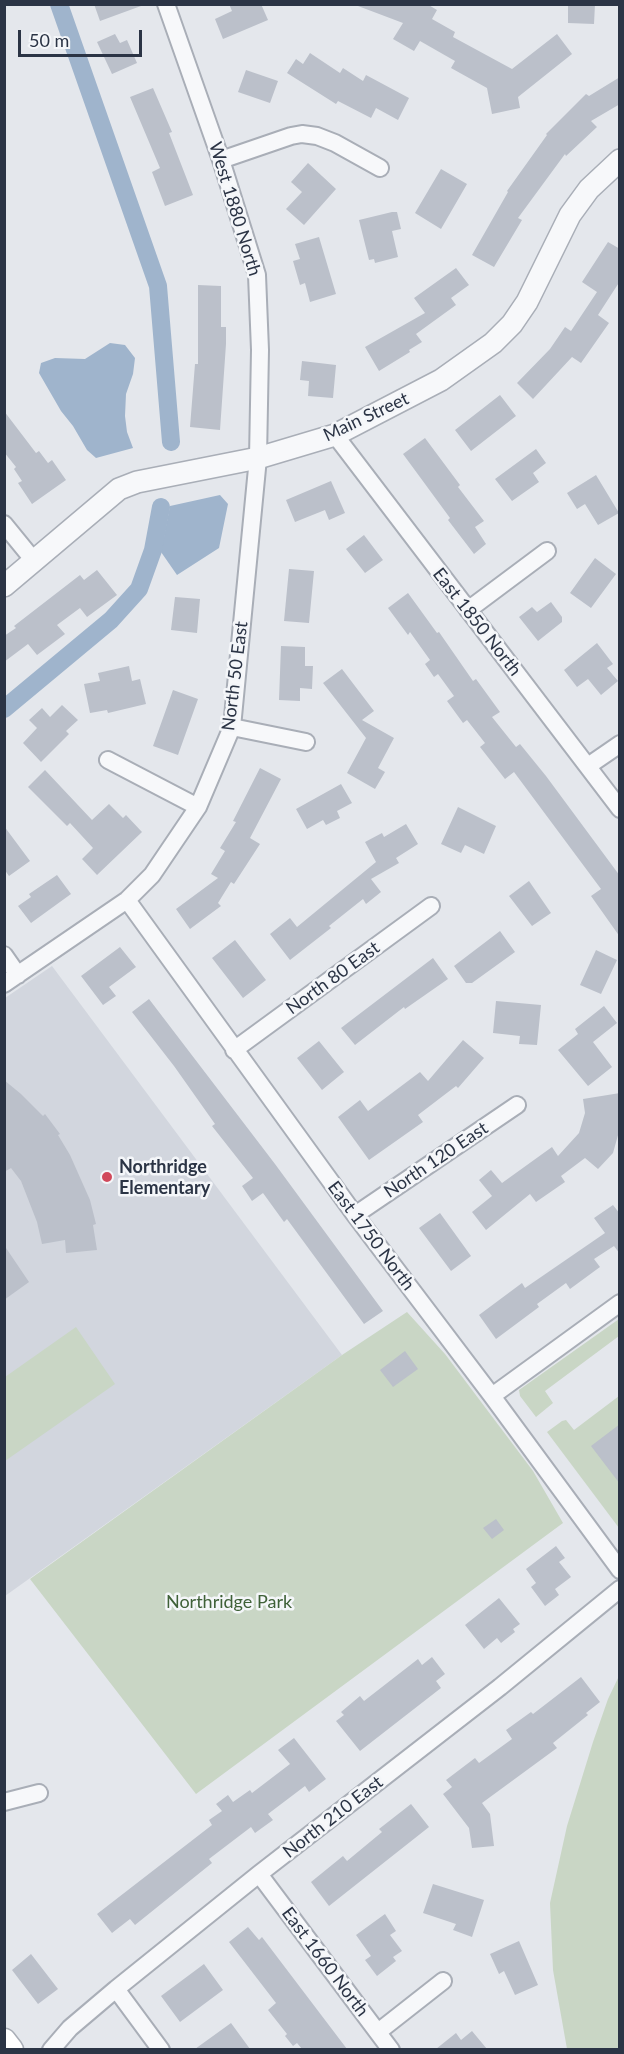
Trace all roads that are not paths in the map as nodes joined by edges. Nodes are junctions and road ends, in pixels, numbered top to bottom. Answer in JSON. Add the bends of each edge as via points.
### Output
{"nodes":[{"id":1,"x":166,"y":4,"type":"edge"},
{"id":2,"x":221,"y":160,"type":"junction"},
{"id":3,"x":620,"y":160,"type":"edge"},
{"id":4,"x":380,"y":168,"type":"dead end"},
{"id":5,"x":335,"y":435,"type":"junction"},
{"id":6,"x":258,"y":458,"type":"junction"},
{"id":7,"x":4,"y":524,"type":"edge"},
{"id":8,"x":547,"y":551,"type":"dead end"},
{"id":9,"x":35,"y":562,"type":"junction"},
{"id":10,"x":4,"y":586,"type":"edge"},
{"id":11,"x":468,"y":610,"type":"junction"},
{"id":12,"x":232,"y":727,"type":"junction"},
{"id":13,"x":306,"y":742,"type":"dead end"},
{"id":14,"x":620,"y":744,"type":"edge"},
{"id":15,"x":108,"y":760,"type":"dead end"},
{"id":16,"x":588,"y":766,"type":"junction"},
{"id":17,"x":198,"y":807,"type":"junction"},
{"id":18,"x":620,"y":808,"type":"edge"},
{"id":19,"x":127,"y":900,"type":"junction"},
{"id":20,"x":431,"y":906,"type":"dead end"},
{"id":21,"x":4,"y":955,"type":"edge"},
{"id":22,"x":11,"y":979,"type":"edge"},
{"id":23,"x":234,"y":1050,"type":"junction"},
{"id":24,"x":517,"y":1105,"type":"dead end"},
{"id":25,"x":355,"y":1215,"type":"junction"},
{"id":26,"x":620,"y":1303,"type":"edge"},
{"id":27,"x":492,"y":1396,"type":"junction"},
{"id":28,"x":620,"y":1570,"type":"edge"},
{"id":29,"x":620,"y":1589,"type":"edge"},
{"id":30,"x":39,"y":1793,"type":"dead end"},
{"id":31,"x":4,"y":1802,"type":"edge"},
{"id":32,"x":259,"y":1874,"type":"junction"},
{"id":33,"x":443,"y":1981,"type":"dead end"},
{"id":34,"x":116,"y":1989,"type":"junction"},
{"id":35,"x":378,"y":2031,"type":"junction"},
{"id":36,"x":4,"y":2041,"type":"edge"},
{"id":37,"x":11,"y":2049,"type":"edge"},
{"id":38,"x":51,"y":2049,"type":"edge"},
{"id":39,"x":161,"y":2049,"type":"edge"},
{"id":40,"x":391,"y":2049,"type":"edge"}],
"edges":[{"from":1,"to":2,"type":"street","name":"West 1880 North"},
{"from":2,"to":4,"type":"street","via":[[302,134],[335,143]]},
{"from":2,"to":6,"type":"street","name":"West 1880 North","via":[[257,275]]},
{"from":3,"to":5,"type":"street","name":"Main Street","via":[[589,189],[570,215],[527,302],[493,343],[441,380]]},
{"from":5,"to":6,"type":"street","name":"Main Street"},
{"from":5,"to":11,"type":"street","name":"East 1850 North"},
{"from":6,"to":9,"type":"street","name":"Main Street","via":[[119,489]]},
{"from":6,"to":12,"type":"street","name":"North 50 East"},
{"from":7,"to":9,"type":"street"},
{"from":8,"to":11,"type":"street"},
{"from":9,"to":10,"type":"street","name":"Main Street"},
{"from":11,"to":16,"type":"street","name":"East 1850 North"},
{"from":12,"to":13,"type":"street"},
{"from":12,"to":17,"type":"street","name":"North 50 East"},
{"from":14,"to":16,"type":"street"},
{"from":15,"to":17,"type":"street"},
{"from":16,"to":18,"type":"street","name":"East 1850 North"},
{"from":17,"to":19,"type":"street","name":"North 50 East","via":[[152,875]]},
{"from":19,"to":22,"type":"street","name":"North 50 East"},
{"from":19,"to":23,"type":"street","name":"East 1750 North"},
{"from":20,"to":23,"type":"street","name":"North 80 East"},
{"from":21,"to":22,"type":"street"},
{"from":23,"to":25,"type":"street","name":"East 1750 North"},
{"from":24,"to":25,"type":"street","name":"North 120 East"},
{"from":25,"to":27,"type":"street","name":"East 1750 North"},
{"from":26,"to":27,"type":"street"},
{"from":27,"to":28,"type":"street","name":"East 1750 North"},
{"from":29,"to":32,"type":"street","name":"North 210 East"},
{"from":30,"to":31,"type":"street"},
{"from":32,"to":34,"type":"street","name":"North 210 East"},
{"from":32,"to":35,"type":"street","name":"East 1660 North"},
{"from":33,"to":35,"type":"street"},
{"from":34,"to":38,"type":"street","name":"North 210 East"},
{"from":34,"to":39,"type":"street"},
{"from":35,"to":40,"type":"street","name":"East 1660 North"},
{"from":36,"to":37,"type":"main road"}]}
